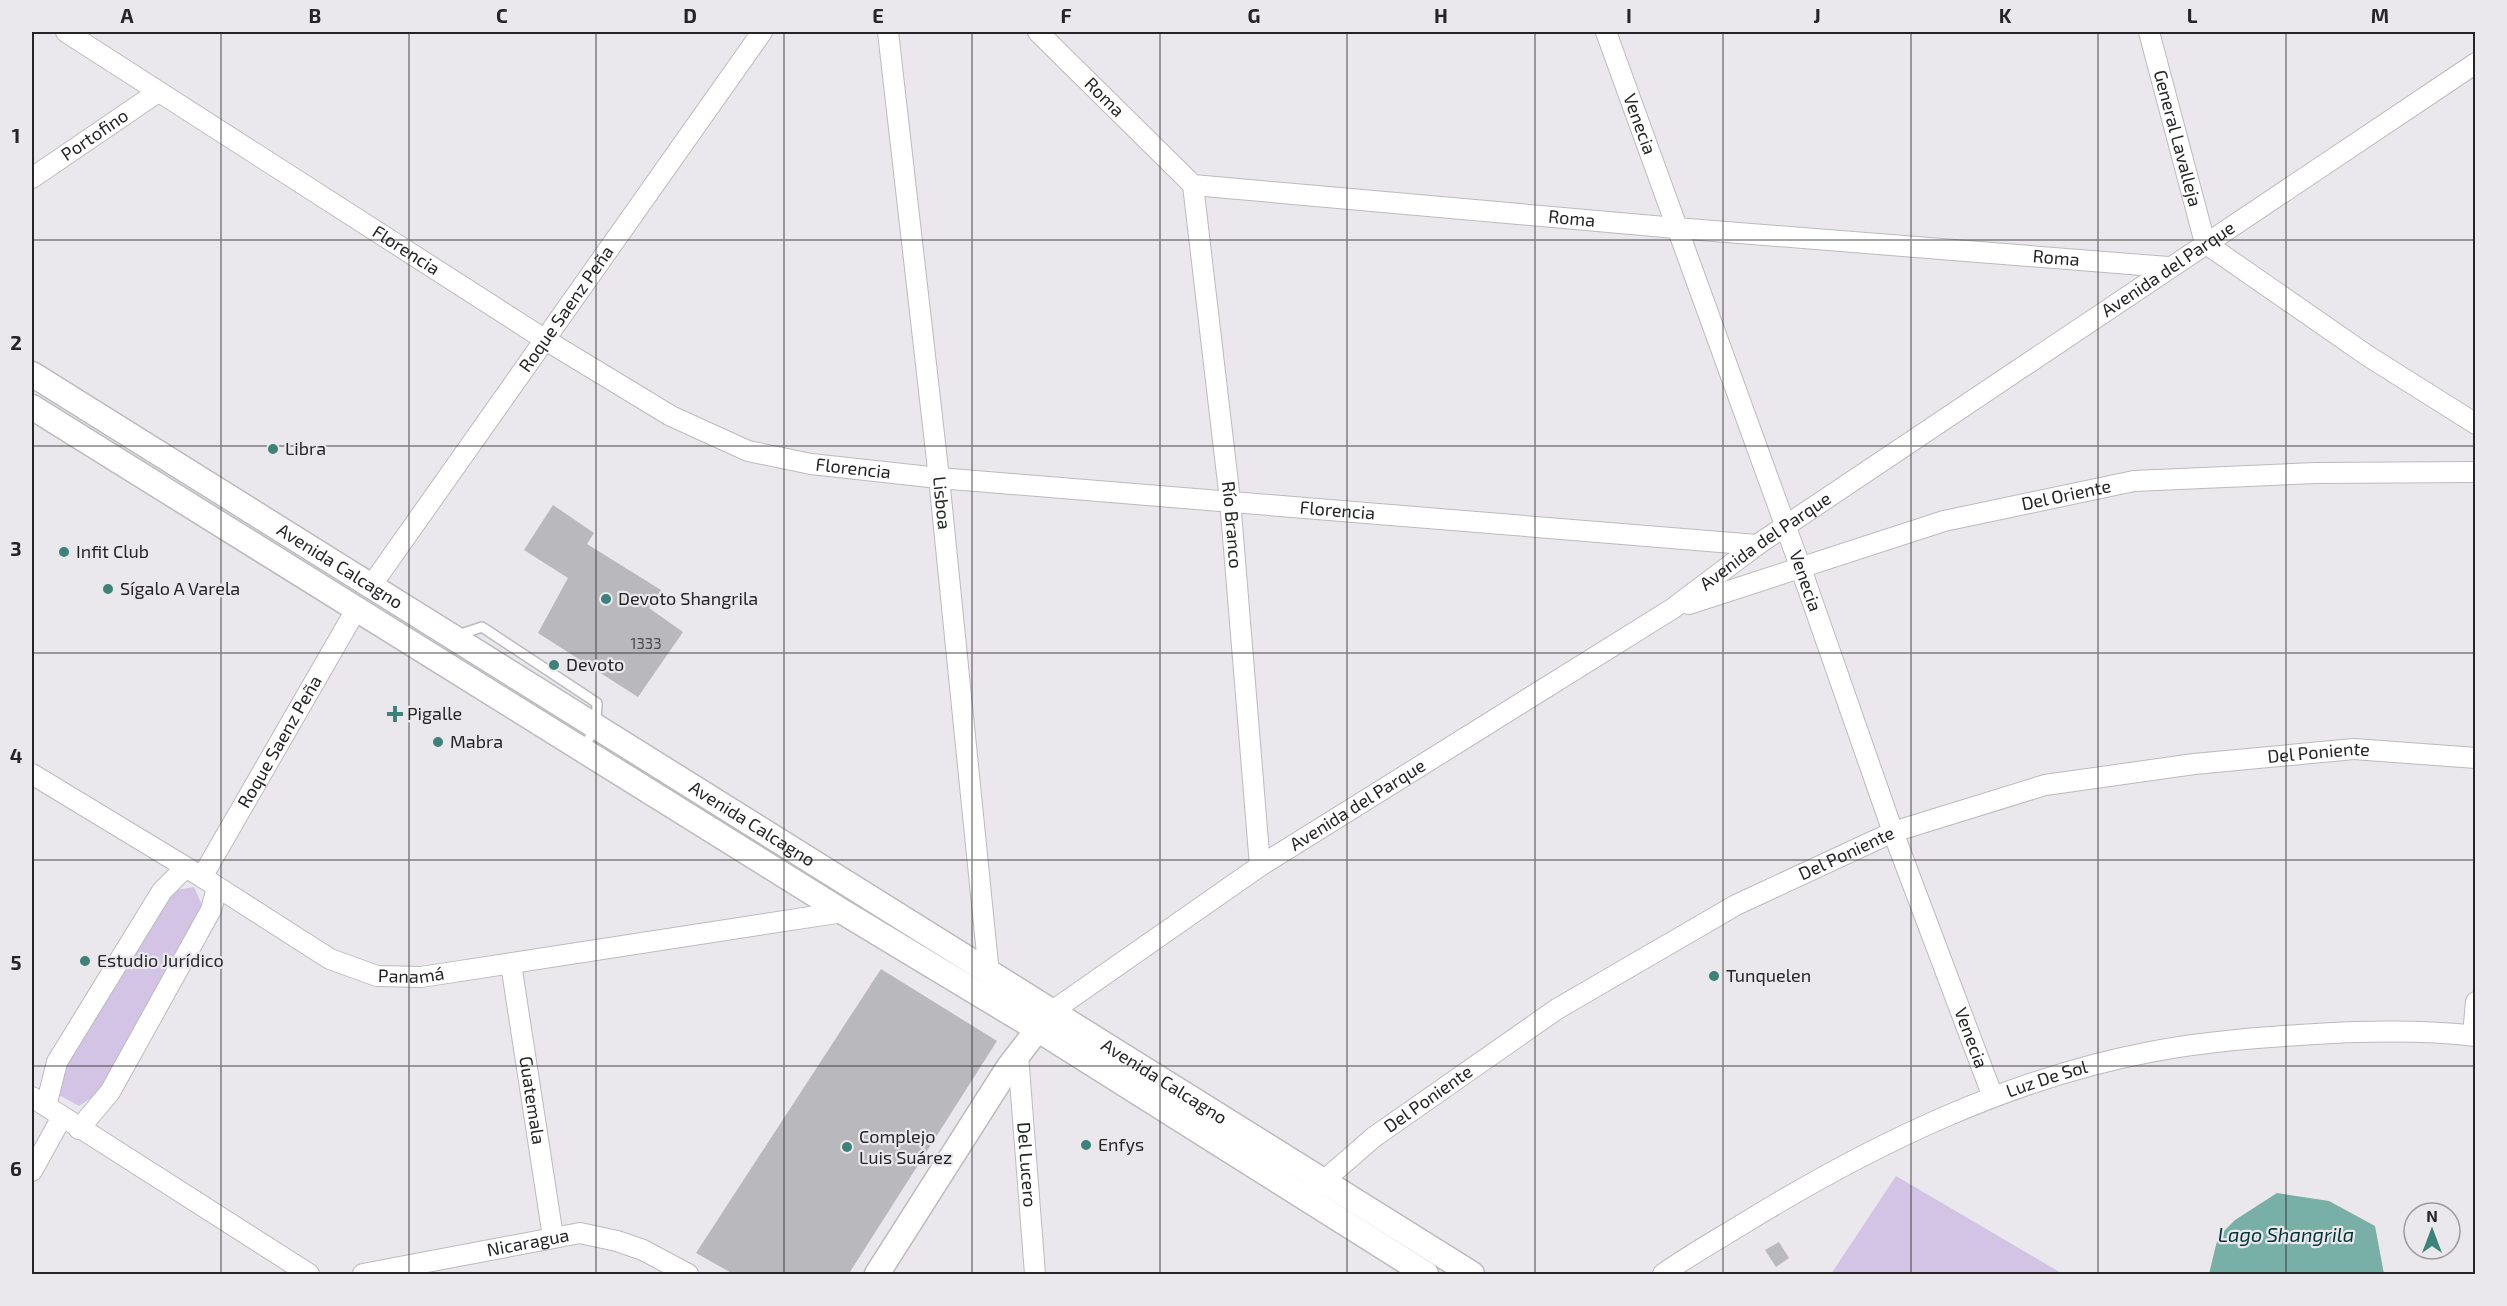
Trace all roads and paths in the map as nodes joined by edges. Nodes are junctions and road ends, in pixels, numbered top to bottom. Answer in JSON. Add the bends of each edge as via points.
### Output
{"nodes":[{"id":1,"x":66,"y":32,"type":"edge"},
{"id":2,"x":762,"y":32,"type":"edge"},
{"id":3,"x":888,"y":32,"type":"edge"},
{"id":4,"x":1038,"y":32,"type":"edge"},
{"id":5,"x":1606,"y":32,"type":"edge"},
{"id":6,"x":2149,"y":32,"type":"edge"},
{"id":7,"x":2475,"y":63,"type":"edge"},
{"id":8,"x":158,"y":92,"type":"junction"},
{"id":9,"x":32,"y":178,"type":"edge"},
{"id":10,"x":1193,"y":184,"type":"junction"},
{"id":11,"x":1676,"y":228,"type":"junction"},
{"id":12,"x":2205,"y":243,"type":"junction"},
{"id":13,"x":2168,"y":267,"type":"junction"},
{"id":14,"x":544,"y":339,"type":"junction"},
{"id":15,"x":32,"y":374,"type":"edge"},
{"id":16,"x":32,"y":406,"type":"edge"},
{"id":17,"x":2475,"y":424,"type":"edge"},
{"id":18,"x":2475,"y":472,"type":"edge"},
{"id":19,"x":939,"y":478,"type":"junction"},
{"id":20,"x":1230,"y":500,"type":"junction"},
{"id":21,"x":1784,"y":527,"type":"junction"},
{"id":22,"x":1756,"y":544,"type":"junction"},
{"id":23,"x":1800,"y":566,"type":"junction"},
{"id":24,"x":371,"y":586,"type":"junction"},
{"id":25,"x":357,"y":608,"type":"junction"},
{"id":26,"x":1672,"y":609,"type":"junction"},
{"id":27,"x":596,"y":728,"type":"junction"},
{"id":28,"x":582,"y":749,"type":"junction"},
{"id":29,"x":2475,"y":758,"type":"edge"},
{"id":30,"x":32,"y":774,"type":"edge"},
{"id":31,"x":1893,"y":832,"type":"junction"},
{"id":32,"x":1260,"y":866,"type":"junction"},
{"id":33,"x":201,"y":878,"type":"junction"},
{"id":34,"x":843,"y":912,"type":"junction"},
{"id":35,"x":511,"y":964,"type":"junction"},
{"id":36,"x":989,"y":974,"type":"junction"},
{"id":37,"x":2475,"y":1002,"type":"edge"},
{"id":38,"x":1044,"y":1021,"type":"junction"},
{"id":39,"x":2474,"y":1035,"type":"edge"},
{"id":40,"x":1018,"y":1055,"type":"junction"},
{"id":41,"x":1993,"y":1096,"type":"junction"},
{"id":42,"x":39,"y":1101,"type":"edge"},
{"id":43,"x":62,"y":1117,"type":"junction"},
{"id":44,"x":79,"y":1128,"type":"junction"},
{"id":45,"x":32,"y":1171,"type":"edge"},
{"id":46,"x":1323,"y":1181,"type":"junction"},
{"id":47,"x":1304,"y":1197,"type":"junction"},
{"id":48,"x":553,"y":1237,"type":"junction"},
{"id":49,"x":309,"y":1275,"type":"edge"},
{"id":50,"x":363,"y":1275,"type":"edge"},
{"id":51,"x":688,"y":1275,"type":"edge"},
{"id":52,"x":877,"y":1275,"type":"edge"},
{"id":53,"x":1035,"y":1275,"type":"edge"},
{"id":54,"x":1426,"y":1275,"type":"edge"},
{"id":55,"x":1472,"y":1275,"type":"edge"},
{"id":56,"x":1663,"y":1275,"type":"edge"}],
"edges":[{"from":1,"to":8,"type":"street","name":"Florencia"},
{"from":2,"to":14,"type":"street","name":"Roque Saenz Peña"},
{"from":3,"to":19,"type":"street","name":"Lisboa"},
{"from":4,"to":10,"type":"street","name":"Roma"},
{"from":5,"to":11,"type":"street","name":"Venecia"},
{"from":6,"to":12,"type":"street","name":"General Lavalleja"},
{"from":7,"to":12,"type":"street","name":"Avenida del Parque"},
{"from":8,"to":9,"type":"street","name":"Portofino"},
{"from":8,"to":14,"type":"street","name":"Florencia"},
{"from":10,"to":11,"type":"street","name":"Roma"},
{"from":10,"to":20,"type":"street","name":"Río Branco"},
{"from":11,"to":13,"type":"street","name":"Roma"},
{"from":11,"to":21,"type":"street","name":"Venecia"},
{"from":12,"to":13,"type":"street","name":"Avenida del Parque"},
{"from":12,"to":17,"type":"street","via":[[2368,356]]},
{"from":13,"to":21,"type":"street","name":"Avenida del Parque"},
{"from":14,"to":19,"type":"street","name":"Florencia","via":[[671,416],[748,451],[811,464]]},
{"from":14,"to":24,"type":"street","name":"Roque Saenz Peña"},
{"from":15,"to":24,"type":"street","name":"Avenida Calcagno"},
{"from":16,"to":25,"type":"street","name":"Avenida Calcagno"},
{"from":18,"to":23,"type":"street","name":"Del Oriente","via":[[2316,472],[2134,481],[1944,521]]},
{"from":19,"to":20,"type":"street","name":"Florencia"},
{"from":19,"to":36,"type":"street","name":"Lisboa"},
{"from":20,"to":22,"type":"street","name":"Florencia"},
{"from":20,"to":32,"type":"street","name":"Río Branco"},
{"from":21,"to":22,"type":"street","name":"Avenida del Parque"},
{"from":21,"to":23,"type":"street","name":"Venecia"},
{"from":22,"to":26,"type":"street","name":"Avenida del Parque"},
{"from":23,"to":26,"type":"street","name":"Del Oriente"},
{"from":23,"to":31,"type":"street","name":"Venecia"},
{"from":24,"to":25,"type":"street","name":"Roque Saenz Peña","via":[[355,591],[353,600]]},
{"from":24,"to":27,"type":"street","name":"Avenida Calcagno"},
{"from":25,"to":28,"type":"street","name":"Avenida Calcagno"},
{"from":25,"to":33,"type":"street","name":"Roque Saenz Peña"},
{"from":26,"to":32,"type":"street","name":"Avenida del Parque"},
{"from":27,"to":28,"type":"lane"},
{"from":27,"to":36,"type":"street","name":"Avenida Calcagno"},
{"from":28,"to":34,"type":"street","name":"Avenida Calcagno"},
{"from":29,"to":31,"type":"street","name":"Del Poniente","via":[[2354,749],[2194,764],[2045,785]]},
{"from":30,"to":33,"type":"street","name":"Panamá"},
{"from":31,"to":41,"type":"street","name":"Venecia"},
{"from":31,"to":46,"type":"street","name":"Del Poniente","via":[[1736,905],[1557,1009],[1374,1137]]},
{"from":32,"to":38,"type":"street","name":"Avenida del Parque"},
{"from":33,"to":35,"type":"street","name":"Panamá","via":[[330,959],[377,976],[421,977]]},
{"from":33,"to":42,"type":"street","name":"Roque Saenz Peña","via":[[162,891],[57,1062]]},
{"from":33,"to":44,"type":"street","name":"Roque Saenz Peña","via":[[211,910],[110,1092]]},
{"from":34,"to":35,"type":"street","name":"Panamá"},
{"from":34,"to":38,"type":"street","name":"Avenida Calcagno"},
{"from":35,"to":48,"type":"street","name":"Guatemala"},
{"from":36,"to":38,"type":"street","name":"Avenida Calcagno"},
{"from":37,"to":39,"type":"street"},
{"from":38,"to":40,"type":"street","name":"Avenida del Parque"},
{"from":38,"to":46,"type":"street","name":"Avenida Calcagno"},
{"from":38,"to":47,"type":"street","name":"Avenida Calcagno"},
{"from":39,"to":41,"type":"street","name":"Luz De Sol","via":[[2355,1031],[2222,1040],[2149,1052]]},
{"from":40,"to":52,"type":"street","name":"Avenida del Parque"},
{"from":40,"to":53,"type":"street","name":"Del Lucero"},
{"from":41,"to":56,"type":"street","name":"Luz De Sol","via":[[1911,1132],[1804,1187]]},
{"from":42,"to":43,"type":"street"},
{"from":43,"to":44,"type":"street"},
{"from":43,"to":45,"type":"street"},
{"from":44,"to":49,"type":"street"},
{"from":46,"to":47,"type":"street","name":"Del Poniente"},
{"from":46,"to":55,"type":"street","name":"Avenida Calcagno"},
{"from":47,"to":54,"type":"street","name":"Avenida Calcagno"},
{"from":48,"to":50,"type":"street","name":"Nicaragua"},
{"from":48,"to":51,"type":"street","name":"Nicaragua","via":[[580,1233],[618,1241],[652,1254]]}]}
